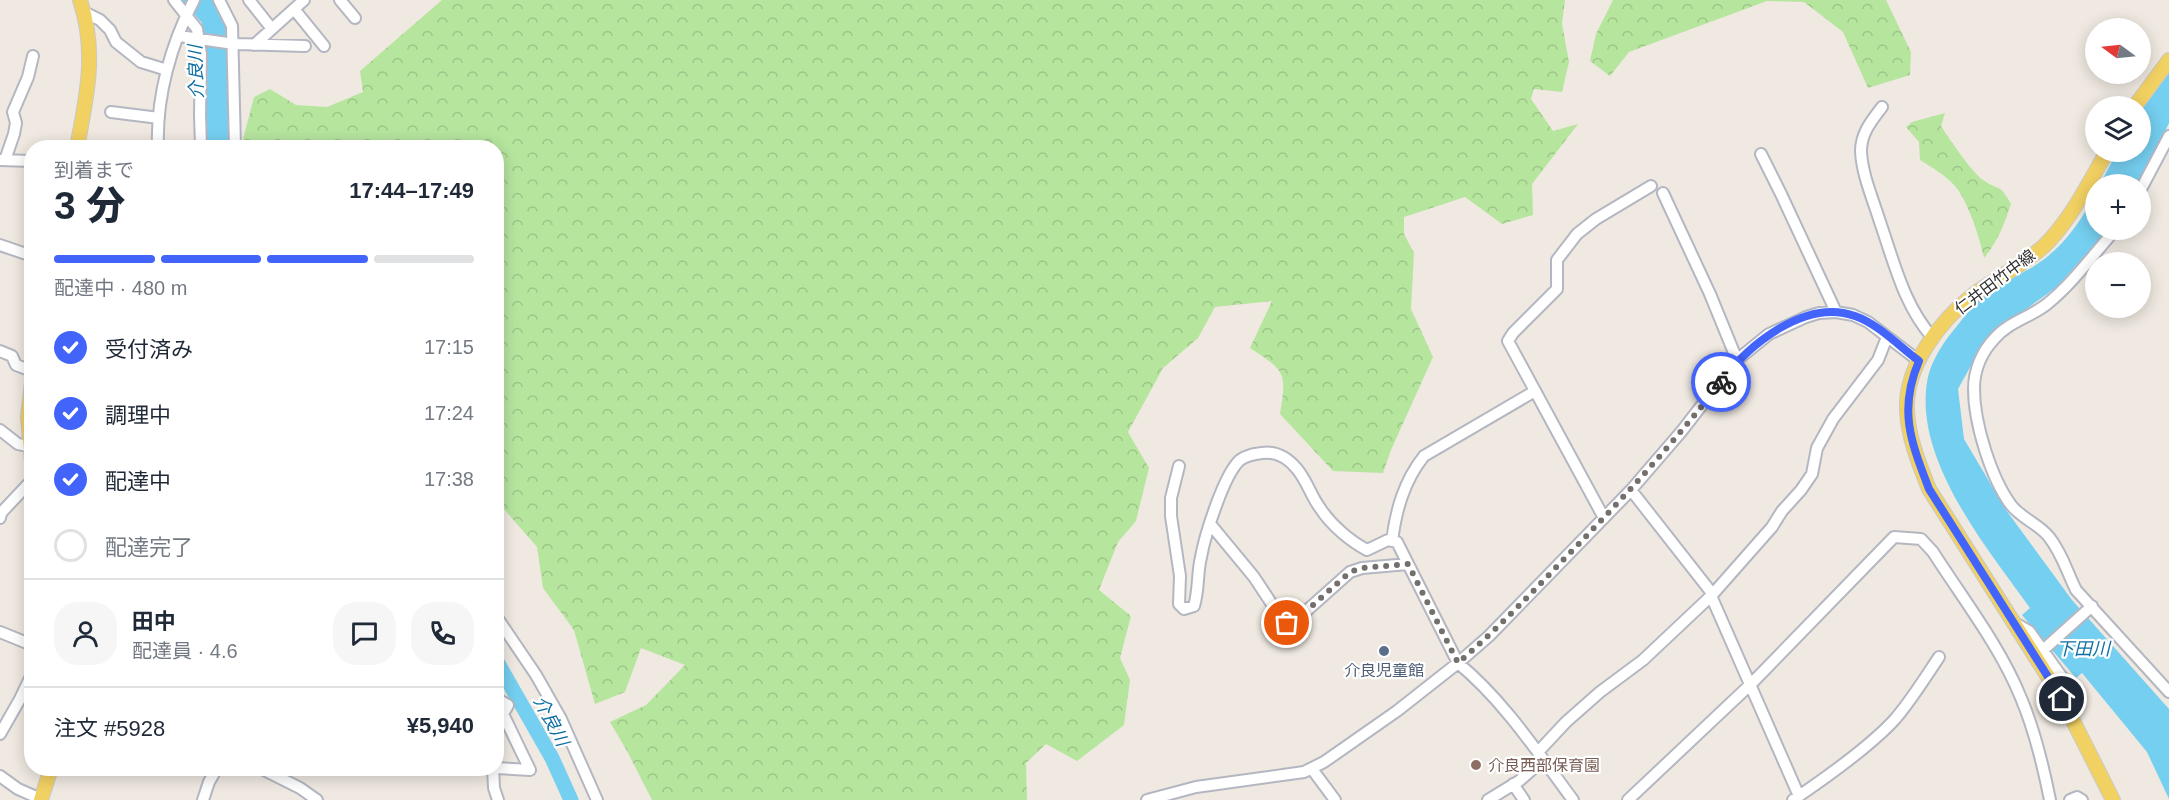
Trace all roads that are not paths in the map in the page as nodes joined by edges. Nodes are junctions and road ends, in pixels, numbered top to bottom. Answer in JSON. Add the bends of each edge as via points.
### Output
{"nodes":[{"id":1,"x":174,"y":0,"type":"edge"},
{"id":2,"x":194,"y":0,"type":"edge"},
{"id":3,"x":219,"y":0,"type":"edge"},
{"id":4,"x":249,"y":0,"type":"edge"},
{"id":5,"x":304,"y":0,"type":"edge"},
{"id":6,"x":340,"y":0,"type":"edge"},
{"id":7,"x":82,"y":6,"type":"edge"},
{"id":8,"x":294,"y":9,"type":"junction"},
{"id":9,"x":188,"y":13,"type":"junction"},
{"id":10,"x":356,"y":18,"type":"dead end"},
{"id":11,"x":272,"y":29,"type":"junction"},
{"id":12,"x":179,"y":36,"type":"junction"},
{"id":13,"x":200,"y":40,"type":"junction"},
{"id":14,"x":232,"y":44,"type":"junction"},
{"id":15,"x":254,"y":45,"type":"junction"},
{"id":16,"x":304,"y":46,"type":"dead end"},
{"id":17,"x":324,"y":46,"type":"dead end"},
{"id":18,"x":33,"y":56,"type":"dead end"},
{"id":19,"x":2169,"y":60,"type":"edge"},
{"id":20,"x":167,"y":70,"type":"junction"},
{"id":21,"x":2142,"y":96,"type":"edge"},
{"id":22,"x":1882,"y":106,"type":"dead end"},
{"id":23,"x":111,"y":112,"type":"dead end"},
{"id":24,"x":159,"y":118,"type":"junction"},
{"id":25,"x":2169,"y":136,"type":"edge"},
{"id":26,"x":78,"y":140,"type":"edge"},
{"id":27,"x":158,"y":140,"type":"edge"},
{"id":28,"x":201,"y":140,"type":"edge"},
{"id":29,"x":235,"y":140,"type":"edge"},
{"id":30,"x":1761,"y":154,"type":"dead end"},
{"id":31,"x":2,"y":160,"type":"edge"},
{"id":32,"x":24,"y":161,"type":"edge"},
{"id":33,"x":2101,"y":162,"type":"edge"},
{"id":34,"x":2149,"y":174,"type":"edge"},
{"id":35,"x":1651,"y":186,"type":"dead end"},
{"id":36,"x":1663,"y":193,"type":"dead end"},
{"id":37,"x":2106,"y":240,"type":"edge"},
{"id":38,"x":0,"y":245,"type":"edge"},
{"id":39,"x":24,"y":253,"type":"edge"},
{"id":40,"x":1836,"y":312,"type":"junction"},
{"id":41,"x":1887,"y":337,"type":"junction"},
{"id":42,"x":1933,"y":338,"type":"junction"},
{"id":43,"x":0,"y":351,"type":"edge"},
{"id":44,"x":1737,"y":360,"type":"junction"},
{"id":45,"x":1919,"y":361,"type":"junction"},
{"id":46,"x":24,"y":368,"type":"edge"},
{"id":47,"x":1535,"y":391,"type":"junction"},
{"id":48,"x":0,"y":430,"type":"edge"},
{"id":49,"x":24,"y":448,"type":"edge"},
{"id":50,"x":1179,"y":466,"type":"dead end"},
{"id":51,"x":24,"y":489,"type":"edge"},
{"id":52,"x":1631,"y":490,"type":"junction"},
{"id":53,"x":0,"y":515,"type":"edge"},
{"id":54,"x":1604,"y":518,"type":"junction"},
{"id":55,"x":1211,"y":525,"type":"junction"},
{"id":56,"x":1392,"y":541,"type":"junction"},
{"id":57,"x":1408,"y":564,"type":"junction"},
{"id":58,"x":1712,"y":595,"type":"junction"},
{"id":59,"x":2091,"y":607,"type":"junction"},
{"id":60,"x":2015,"y":623,"type":"junction"},
{"id":61,"x":504,"y":628,"type":"edge"},
{"id":62,"x":0,"y":632,"type":"edge"},
{"id":63,"x":24,"y":642,"type":"edge"},
{"id":64,"x":2044,"y":650,"type":"junction"},
{"id":65,"x":1939,"y":657,"type":"dead end"},
{"id":66,"x":1458,"y":663,"type":"junction"},
{"id":67,"x":1750,"y":685,"type":"junction"},
{"id":68,"x":24,"y":691,"type":"edge"},
{"id":69,"x":2169,"y":692,"type":"edge"},
{"id":70,"x":2062,"y":699,"type":"junction"},
{"id":71,"x":504,"y":716,"type":"edge"},
{"id":72,"x":0,"y":734,"type":"edge"},
{"id":73,"x":1540,"y":756,"type":"junction"},
{"id":74,"x":504,"y":769,"type":"edge"},
{"id":75,"x":1312,"y":769,"type":"junction"},
{"id":76,"x":0,"y":776,"type":"edge"},
{"id":77,"x":48,"y":776,"type":"edge"},
{"id":78,"x":212,"y":776,"type":"edge"},
{"id":79,"x":276,"y":776,"type":"edge"},
{"id":80,"x":495,"y":776,"type":"edge"},
{"id":81,"x":1514,"y":784,"type":"junction"},
{"id":82,"x":1796,"y":798,"type":"edge"},
{"id":83,"x":41,"y":799,"type":"edge"},
{"id":84,"x":202,"y":800,"type":"edge"},
{"id":85,"x":317,"y":800,"type":"edge"},
{"id":86,"x":498,"y":800,"type":"edge"},
{"id":87,"x":597,"y":800,"type":"edge"},
{"id":88,"x":1147,"y":800,"type":"edge"},
{"id":89,"x":1335,"y":800,"type":"edge"},
{"id":90,"x":1489,"y":800,"type":"edge"},
{"id":91,"x":1524,"y":800,"type":"edge"},
{"id":92,"x":1574,"y":800,"type":"edge"},
{"id":93,"x":1628,"y":800,"type":"edge"},
{"id":94,"x":2050,"y":800,"type":"edge"},
{"id":95,"x":2070,"y":800,"type":"edge"},
{"id":96,"x":2082,"y":800,"type":"edge"},
{"id":97,"x":2113,"y":800,"type":"edge"}],
"edges":[{"from":1,"to":9,"type":"street"},
{"from":2,"to":9,"type":"street"},
{"from":3,"to":14,"type":"street","via":[[232,26]]},
{"from":4,"to":11,"type":"street"},
{"from":5,"to":8,"type":"street"},
{"from":6,"to":10,"type":"street"},
{"from":7,"to":20,"type":"street","via":[[141,62]]},
{"from":7,"to":26,"type":"main road","via":[[89,85]]},
{"from":8,"to":11,"type":"street"},
{"from":8,"to":17,"type":"street"},
{"from":9,"to":12,"type":"street"},
{"from":9,"to":13,"type":"street"},
{"from":11,"to":15,"type":"street"},
{"from":12,"to":13,"type":"street"},
{"from":12,"to":20,"type":"street"},
{"from":13,"to":14,"type":"street"},
{"from":13,"to":28,"type":"street"},
{"from":14,"to":15,"type":"street"},
{"from":14,"to":29,"type":"street"},
{"from":15,"to":16,"type":"street"},
{"from":18,"to":31,"type":"street","via":[[13,112],[14,134]]},
{"from":19,"to":21,"type":"main road"},
{"from":20,"to":24,"type":"street"},
{"from":22,"to":42,"type":"street","via":[[1866,129],[1861,149],[1865,177],[1909,302]]},
{"from":23,"to":24,"type":"street"},
{"from":24,"to":27,"type":"street"},
{"from":25,"to":34,"type":"street"},
{"from":30,"to":40,"type":"street"},
{"from":31,"to":32,"type":"street"},
{"from":33,"to":42,"type":"main road","name":"仁井田竹中線","via":[[2071,213],[2045,245],[1956,309]]},
{"from":35,"to":47,"type":"street","via":[[1577,234],[1557,260],[1557,289],[1508,341]]},
{"from":36,"to":44,"type":"street"},
{"from":37,"to":59,"type":"street","via":[[2058,296],[1995,338],[1981,357],[1974,389],[1979,424],[1998,484],[2021,517],[2049,537],[2076,590]]},
{"from":38,"to":39,"type":"street"},
{"from":40,"to":41,"type":"street","via":[[1868,322]]},
{"from":40,"to":44,"type":"street","via":[[1806,317],[1768,334]]},
{"from":41,"to":45,"type":"street"},
{"from":41,"to":58,"type":"street","via":[[1878,360],[1833,419],[1817,448],[1807,482]]},
{"from":42,"to":45,"type":"main road","name":"仁井田竹中線"},
{"from":43,"to":46,"type":"street"},
{"from":44,"to":52,"type":"street"},
{"from":45,"to":60,"type":"main road","name":"仁井田竹中線","via":[[1909,388],[1907,409],[1917,457],[1929,489]]},
{"from":47,"to":54,"type":"street"},
{"from":47,"to":56,"type":"street","via":[[1424,456],[1402,494]]},
{"from":48,"to":49,"type":"street"},
{"from":50,"to":55,"type":"street","via":[[1171,516],[1178,553],[1179,604],[1184,609],[1194,606],[1200,559]]},
{"from":51,"to":53,"type":"street"},
{"from":52,"to":54,"type":"street"},
{"from":52,"to":58,"type":"street"},
{"from":54,"to":66,"type":"street"},
{"from":55,"to":56,"type":"street","via":[[1234,468],[1252,454],[1269,452],[1286,458],[1297,468],[1320,509],[1357,545],[1367,550]]},
{"from":55,"to":57,"type":"street","via":[[1287,623],[1295,621],[1350,572]]},
{"from":56,"to":57,"type":"street","via":[[1397,542]]},
{"from":57,"to":66,"type":"street"},
{"from":58,"to":67,"type":"street"},
{"from":58,"to":73,"type":"street","via":[[1643,660],[1566,722]]},
{"from":59,"to":64,"type":"street"},
{"from":59,"to":69,"type":"street"},
{"from":60,"to":64,"type":"street","via":[[2029,631]]},
{"from":60,"to":70,"type":"main road","name":"仁井田竹中線"},
{"from":61,"to":87,"type":"street","via":[[561,719]]},
{"from":62,"to":63,"type":"street"},
{"from":64,"to":70,"type":"street","via":[[2064,681],[2066,691]]},
{"from":65,"to":82,"type":"street","via":[[1894,720]]},
{"from":66,"to":73,"type":"street","via":[[1493,698]]},
{"from":66,"to":75,"type":"street","via":[[1397,711]]},
{"from":67,"to":82,"type":"street"},
{"from":67,"to":93,"type":"street"},
{"from":67,"to":94,"type":"street","via":[[1894,537],[1921,539],[1992,644],[2021,697],[2040,752]]},
{"from":68,"to":72,"type":"street"},
{"from":70,"to":97,"type":"main road","name":"仁井田竹中線"},
{"from":71,"to":74,"type":"street","via":[[530,770]]},
{"from":73,"to":81,"type":"street"},
{"from":73,"to":92,"type":"street"},
{"from":75,"to":88,"type":"street","via":[[1196,787]]},
{"from":75,"to":89,"type":"street"},
{"from":76,"to":83,"type":"street"},
{"from":77,"to":83,"type":"main road"},
{"from":78,"to":84,"type":"street"},
{"from":79,"to":85,"type":"street"},
{"from":80,"to":86,"type":"street"},
{"from":81,"to":90,"type":"street"},
{"from":81,"to":91,"type":"street"},
{"from":95,"to":96,"type":"street"}]}
